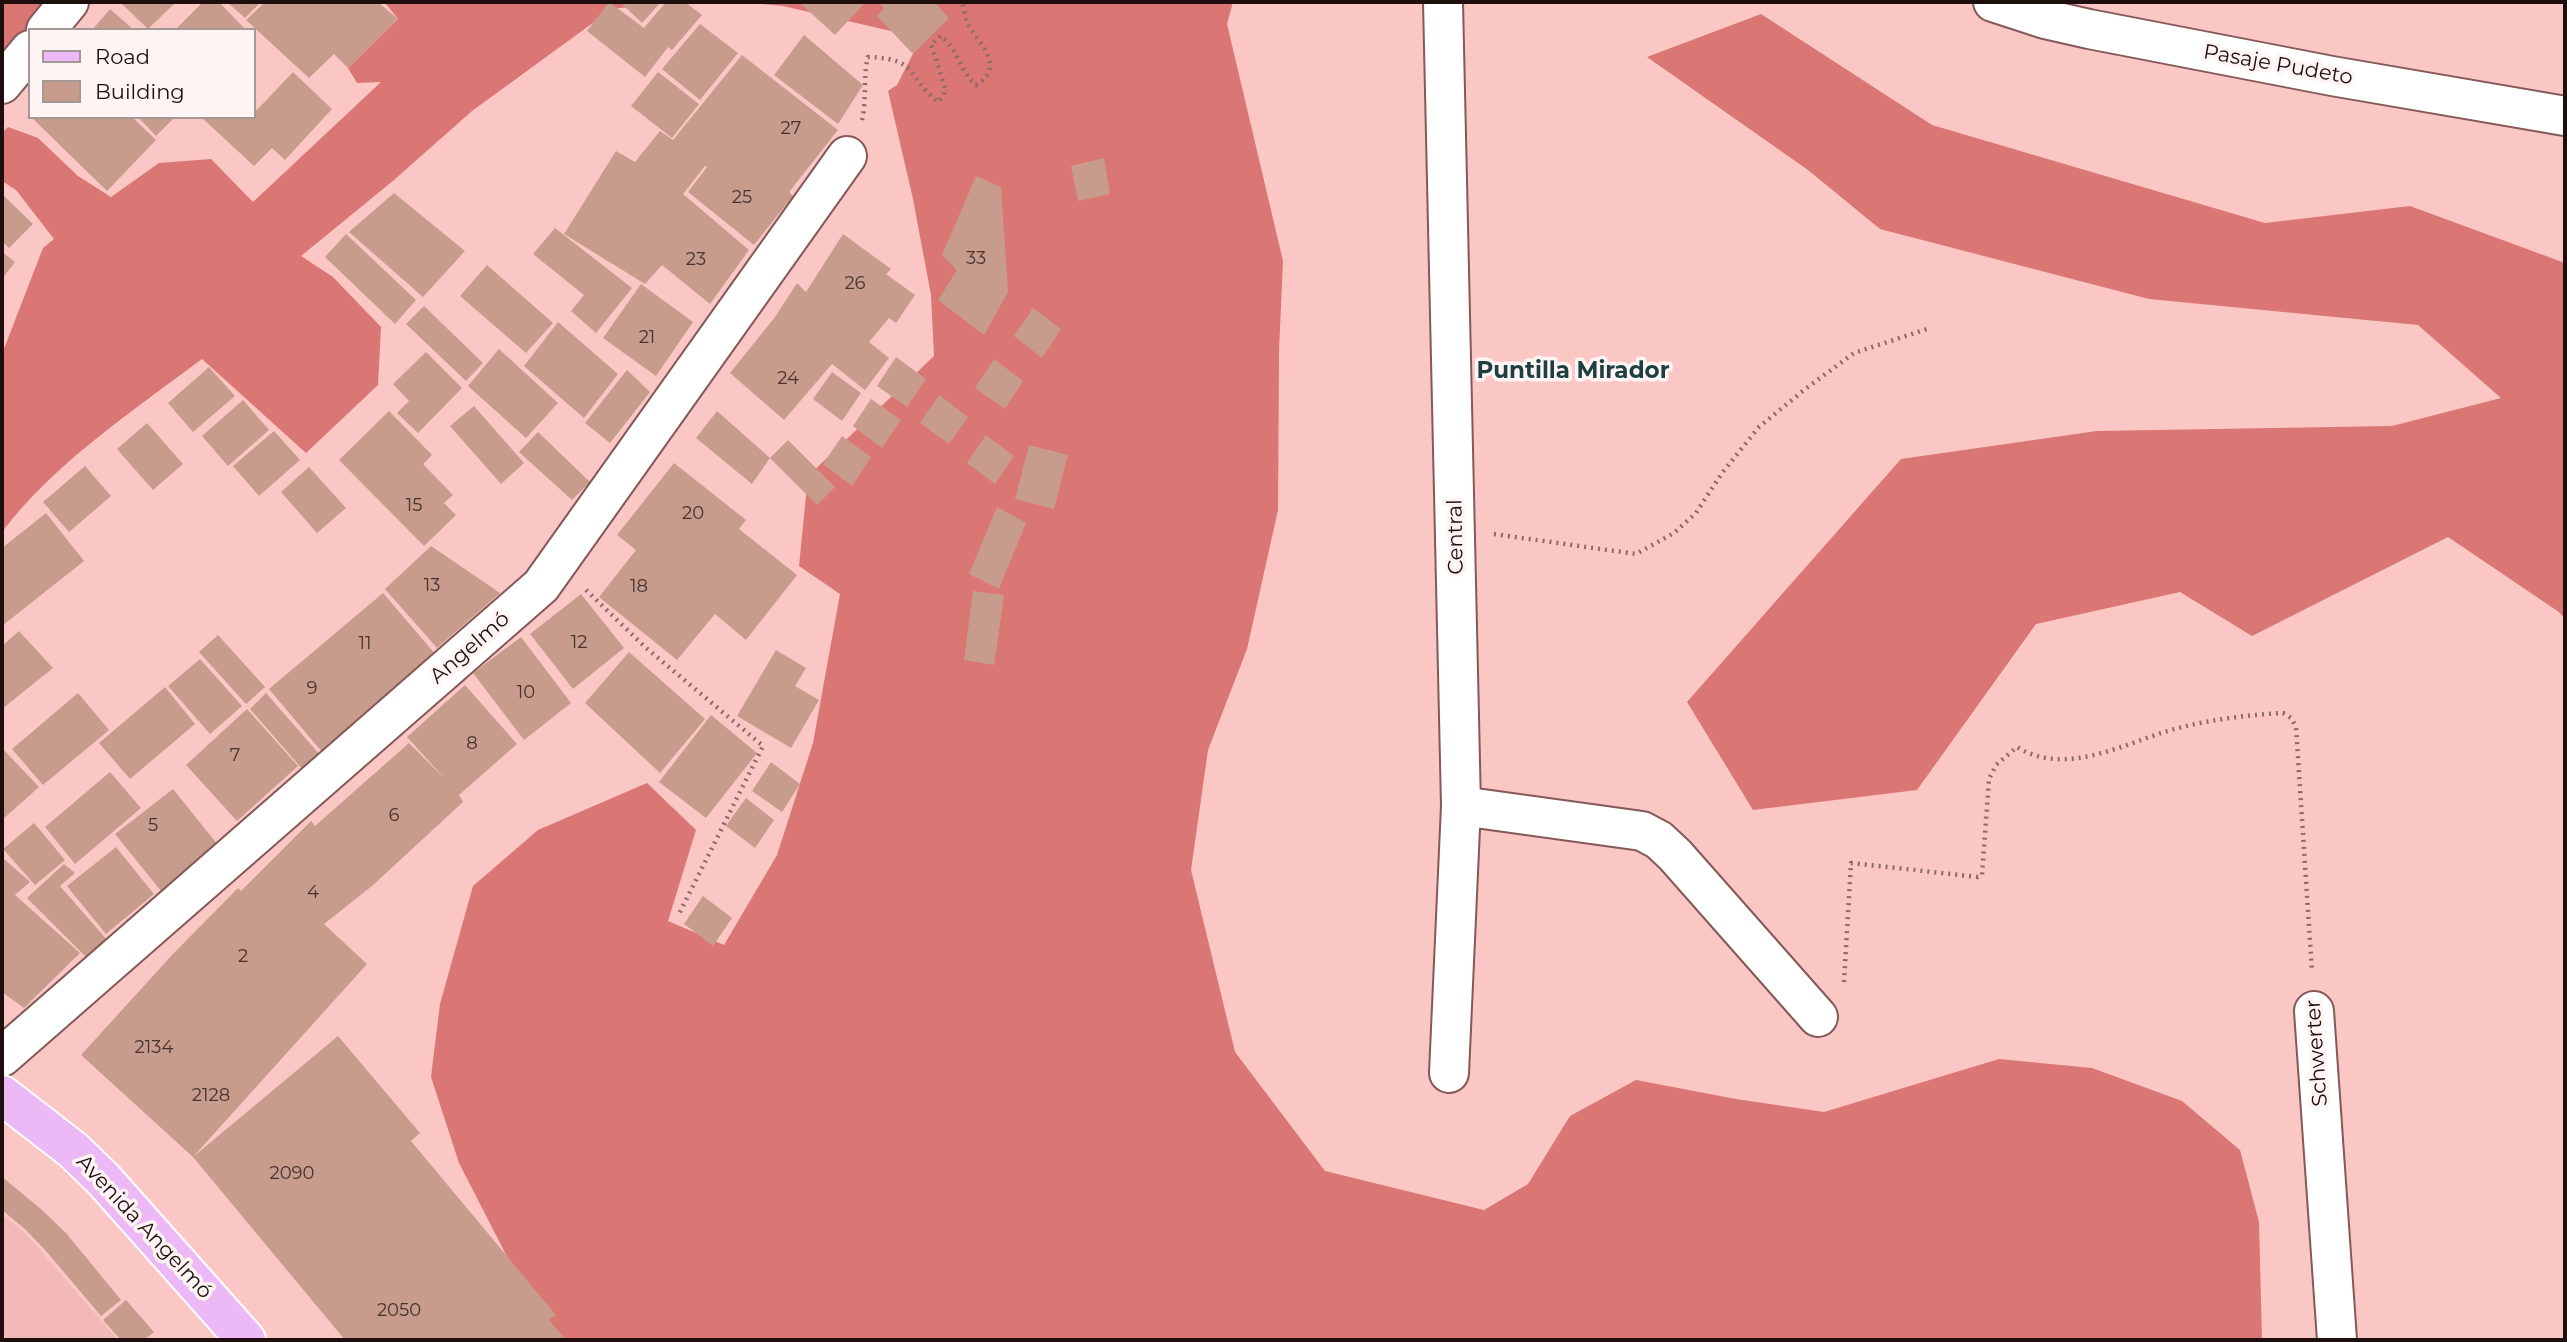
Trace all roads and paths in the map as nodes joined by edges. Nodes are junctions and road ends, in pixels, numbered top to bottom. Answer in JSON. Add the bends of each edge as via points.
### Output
{"nodes":[{"id":1,"x":69,"y":2,"type":"edge"},
{"id":2,"x":962,"y":2,"type":"edge"},
{"id":3,"x":1443,"y":2,"type":"edge"},
{"id":4,"x":1993,"y":2,"type":"edge"},
{"id":5,"x":48,"y":28,"type":"edge"},
{"id":6,"x":28,"y":52,"type":"edge"},
{"id":7,"x":2,"y":84,"type":"edge"},
{"id":8,"x":2565,"y":116,"type":"edge"},
{"id":9,"x":846,"y":156,"type":"joint"},
{"id":10,"x":1927,"y":329,"type":"dead end"},
{"id":11,"x":1456,"y":529,"type":"junction"},
{"id":12,"x":553,"y":569,"type":"junction"},
{"id":13,"x":1461,"y":806,"type":"junction"},
{"id":14,"x":678,"y":916,"type":"dead end"},
{"id":15,"x":2314,"y":1011,"type":"joint"},
{"id":16,"x":1818,"y":1017,"type":"joint"},
{"id":17,"x":2,"y":1057,"type":"edge"},
{"id":18,"x":1449,"y":1073,"type":"dead end"},
{"id":19,"x":2,"y":1095,"type":"edge"},
{"id":20,"x":246,"y":1340,"type":"edge"},
{"id":21,"x":2337,"y":1340,"type":"edge"}],
"edges":[{"from":1,"to":5,"type":"street"},
{"from":2,"to":9,"type":"path","via":[[968,24],[989,60],[986,79],[976,85],[969,79],[957,53],[941,36],[931,44],[945,88],[938,102],[902,63],[868,57],[863,120]]},
{"from":3,"to":11,"type":"street","name":"Central"},
{"from":4,"to":8,"type":"street","name":"Pasaje Pudeto","via":[[2090,30]]},
{"from":6,"to":7,"type":"street"},
{"from":9,"to":12,"type":"street","name":"Angelmó"},
{"from":10,"to":11,"type":"path","via":[[1854,353],[1804,390],[1759,427],[1696,513],[1674,533],[1636,554]]},
{"from":11,"to":13,"type":"street","name":"Central"},
{"from":12,"to":14,"type":"path","via":[[586,589],[645,647],[763,746]]},
{"from":12,"to":17,"type":"street","name":"Angelmó","via":[[541,586]]},
{"from":13,"to":16,"type":"street","via":[[1643,831],[1659,840]]},
{"from":13,"to":18,"type":"street","name":"Central"},
{"from":15,"to":16,"type":"path","name":"Schwerter","via":[[2296,727],[2283,713],[2172,729],[2075,758],[2053,760],[2017,747],[1996,765],[1989,779],[1982,875],[1851,863],[1843,1002],[1836,1015]]},
{"from":15,"to":21,"type":"street","name":"Schwerter"},
{"from":19,"to":20,"type":"main road","name":"Avenida Angelmó","via":[[103,1179]]}]}
